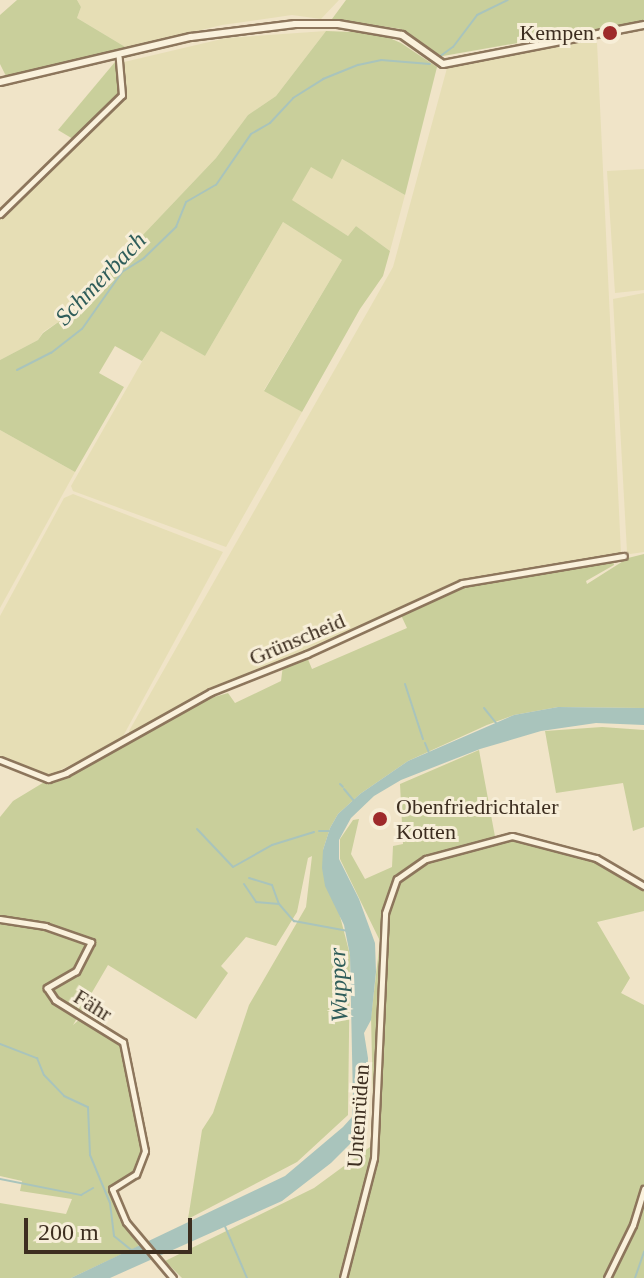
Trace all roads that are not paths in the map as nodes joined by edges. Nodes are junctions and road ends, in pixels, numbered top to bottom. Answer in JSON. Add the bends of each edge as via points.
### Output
{"nodes":[{"id":1,"x":644,"y":25,"type":"edge"},
{"id":2,"x":119,"y":57,"type":"junction"},
{"id":3,"x":0,"y":82,"type":"edge"},
{"id":4,"x":0,"y":214,"type":"edge"},
{"id":5,"x":624,"y":556,"type":"dead end"},
{"id":6,"x":0,"y":760,"type":"edge"},
{"id":7,"x":644,"y":886,"type":"edge"},
{"id":8,"x":0,"y":919,"type":"edge"},
{"id":9,"x":644,"y":1189,"type":"edge"},
{"id":10,"x":171,"y":1275,"type":"edge"},
{"id":11,"x":343,"y":1278,"type":"edge"},
{"id":12,"x":607,"y":1278,"type":"edge"}],
"edges":[{"from":1,"to":2,"type":"street","via":[[443,64],[402,35],[321,24],[191,37]]},
{"from":2,"to":3,"type":"street"},
{"from":2,"to":4,"type":"street","via":[[123,89],[118,100]]},
{"from":5,"to":6,"type":"street","name":"Grünscheid","via":[[462,583],[211,692],[48,779]]},
{"from":7,"to":11,"type":"street","name":"Untenrüden","via":[[596,858],[512,836],[431,857],[397,879],[387,904],[375,1149]]},
{"from":8,"to":10,"type":"street","name":"Fähr","via":[[45,926],[91,942],[76,971],[47,988],[55,1000],[123,1042],[145,1151],[136,1174],[112,1189],[134,1232]]},
{"from":9,"to":12,"type":"street","via":[[638,1214]]}]}
